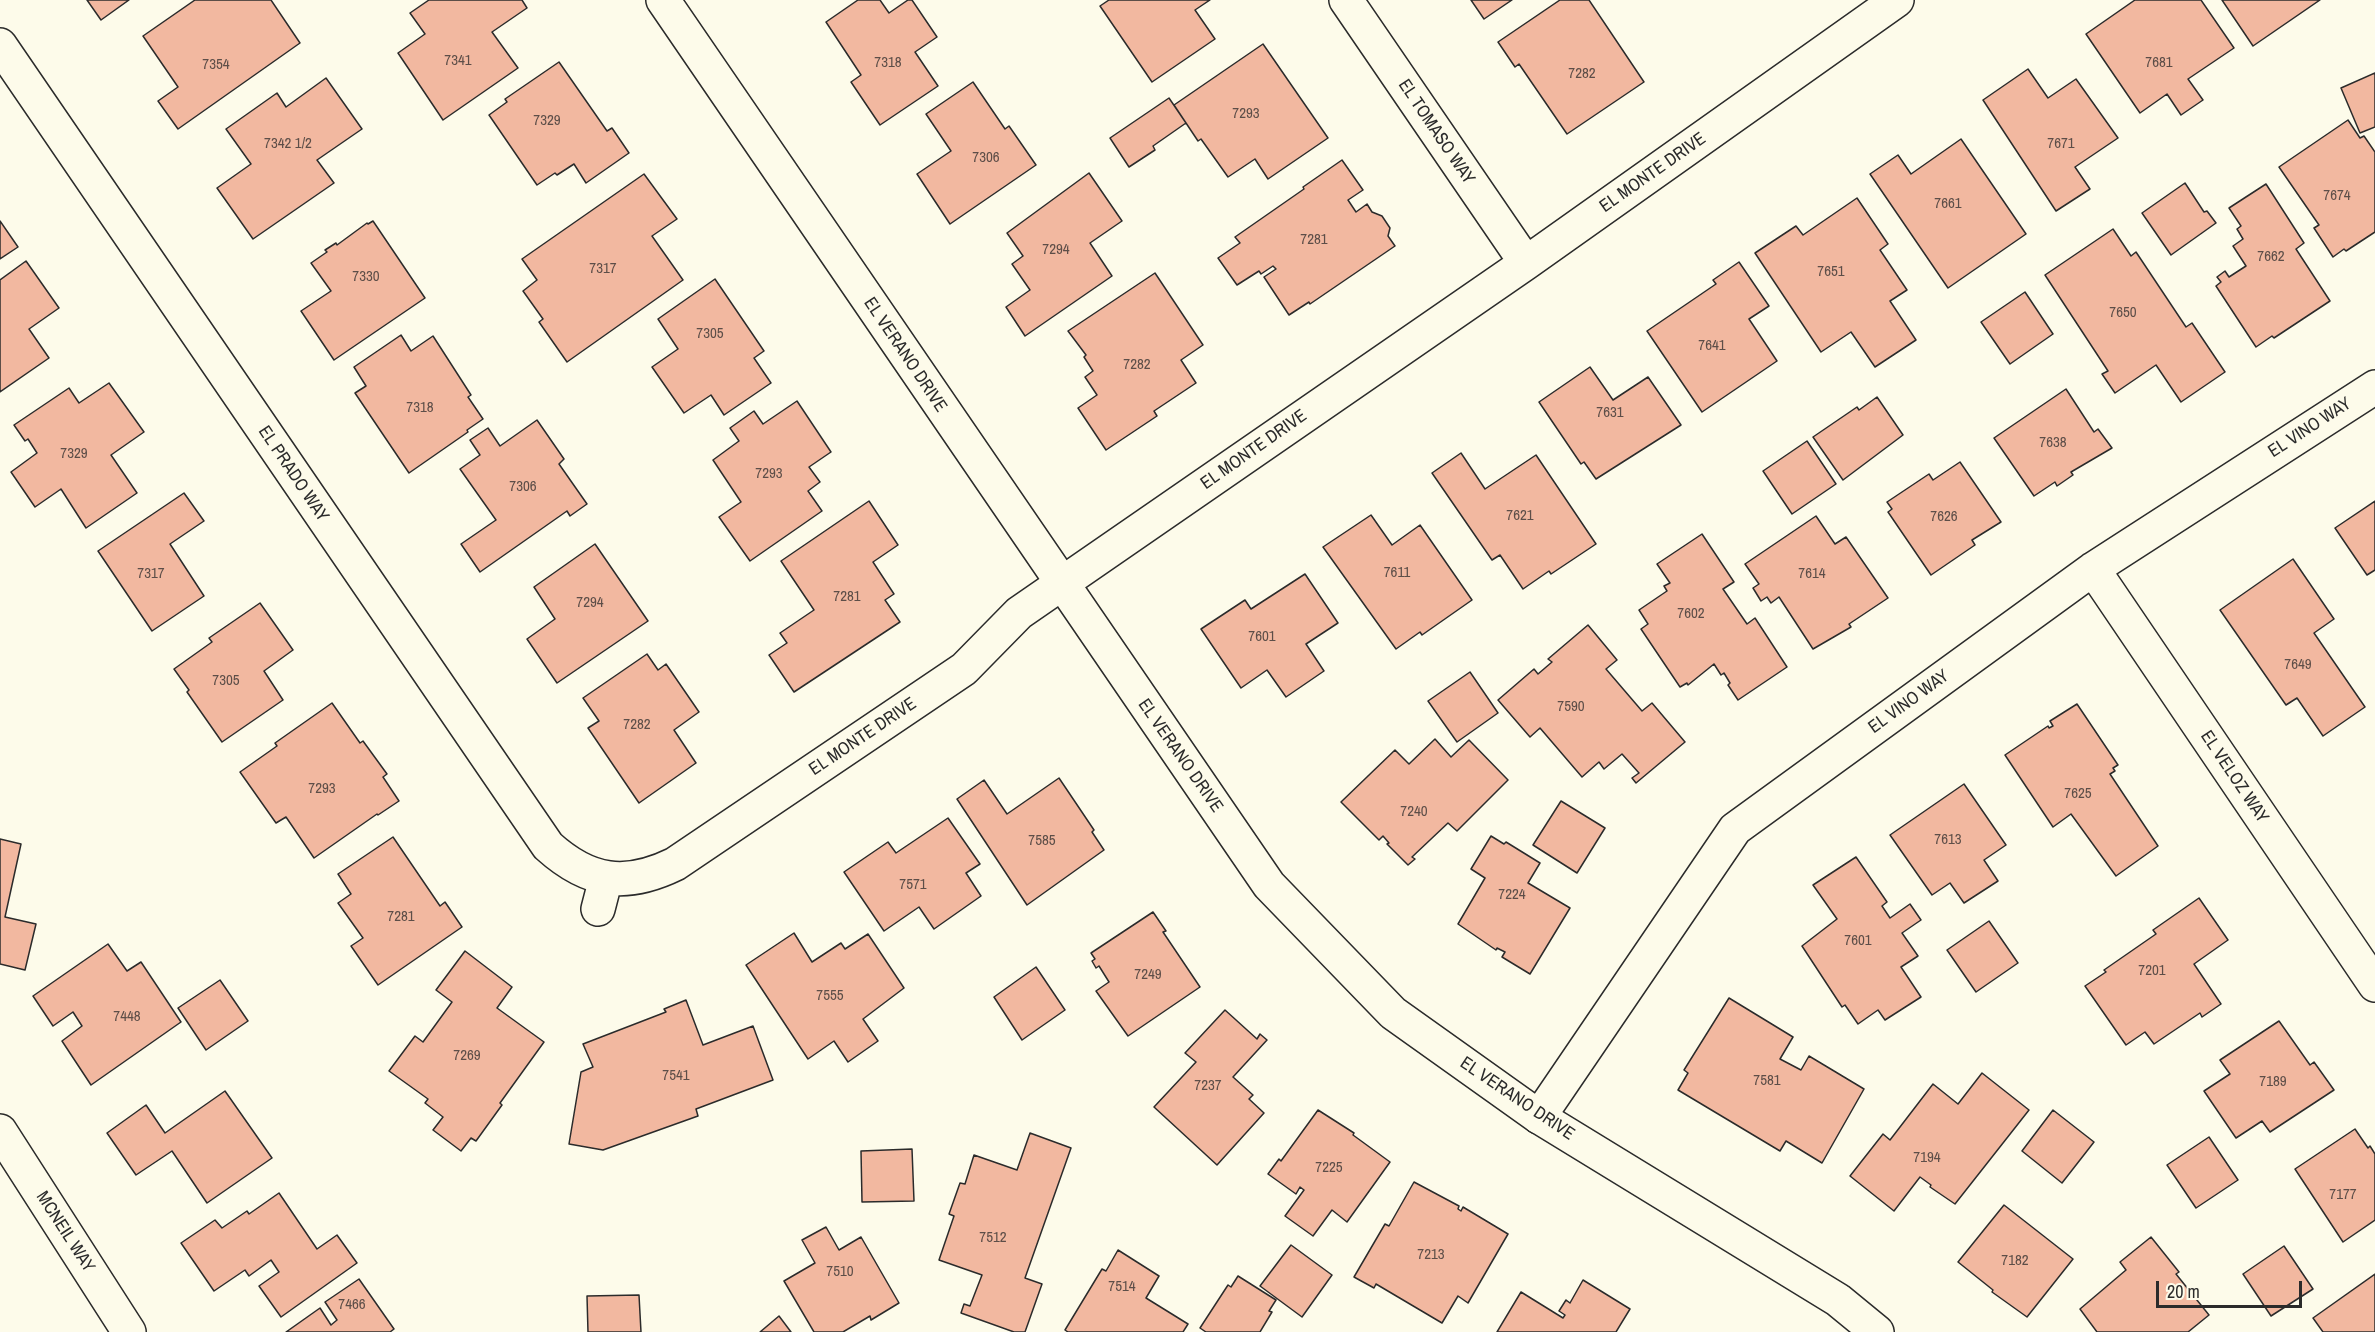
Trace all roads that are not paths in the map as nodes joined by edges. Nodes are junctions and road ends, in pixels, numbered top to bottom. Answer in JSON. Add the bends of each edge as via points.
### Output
{"nodes":[{"id":1,"x":663,"y":0,"type":"edge"},
{"id":2,"x":1346,"y":0,"type":"edge"},
{"id":3,"x":1897,"y":0,"type":"edge"},
{"id":4,"x":0,"y":45,"type":"edge"},
{"id":5,"x":1526,"y":263,"type":"junction"},
{"id":6,"x":2375,"y":387,"type":"edge"},
{"id":7,"x":2093,"y":569,"type":"junction"},
{"id":8,"x":1061,"y":584,"type":"junction"},
{"id":9,"x":602,"y":894,"type":"joint"},
{"id":10,"x":2375,"y":985,"type":"edge"},
{"id":11,"x":1539,"y":1117,"type":"junction"},
{"id":12,"x":0,"y":1131,"type":"edge"},
{"id":13,"x":129,"y":1332,"type":"edge"},
{"id":14,"x":1877,"y":1332,"type":"edge"}],
"edges":[{"from":1,"to":8,"type":"street","name":"EL VERANO DRIVE"},
{"from":2,"to":5,"type":"street","name":"EL TOMASO WAY"},
{"from":3,"to":5,"type":"street","name":"EL MONTE DRIVE"},
{"from":4,"to":9,"type":"street","name":"EL PRADO WAY","via":[[548,846],[585,872]]},
{"from":5,"to":8,"type":"street","name":"EL MONTE DRIVE"},
{"from":6,"to":7,"type":"street","name":"EL VINO WAY"},
{"from":7,"to":10,"type":"street","name":"EL VELOZ WAY"},
{"from":7,"to":11,"type":"street","name":"EL VINO WAY","via":[[1735,829]]},
{"from":8,"to":9,"type":"street","name":"EL MONTE DRIVE","via":[[1019,613],[964,669],[675,864],[630,879]]},
{"from":8,"to":11,"type":"street","name":"EL VERANO DRIVE","via":[[1269,885],[1393,1013]]},
{"from":11,"to":14,"type":"street","name":"EL VERANO DRIVE","via":[[1838,1300]]},
{"from":12,"to":13,"type":"street","name":"MCNEIL WAY"}]}
